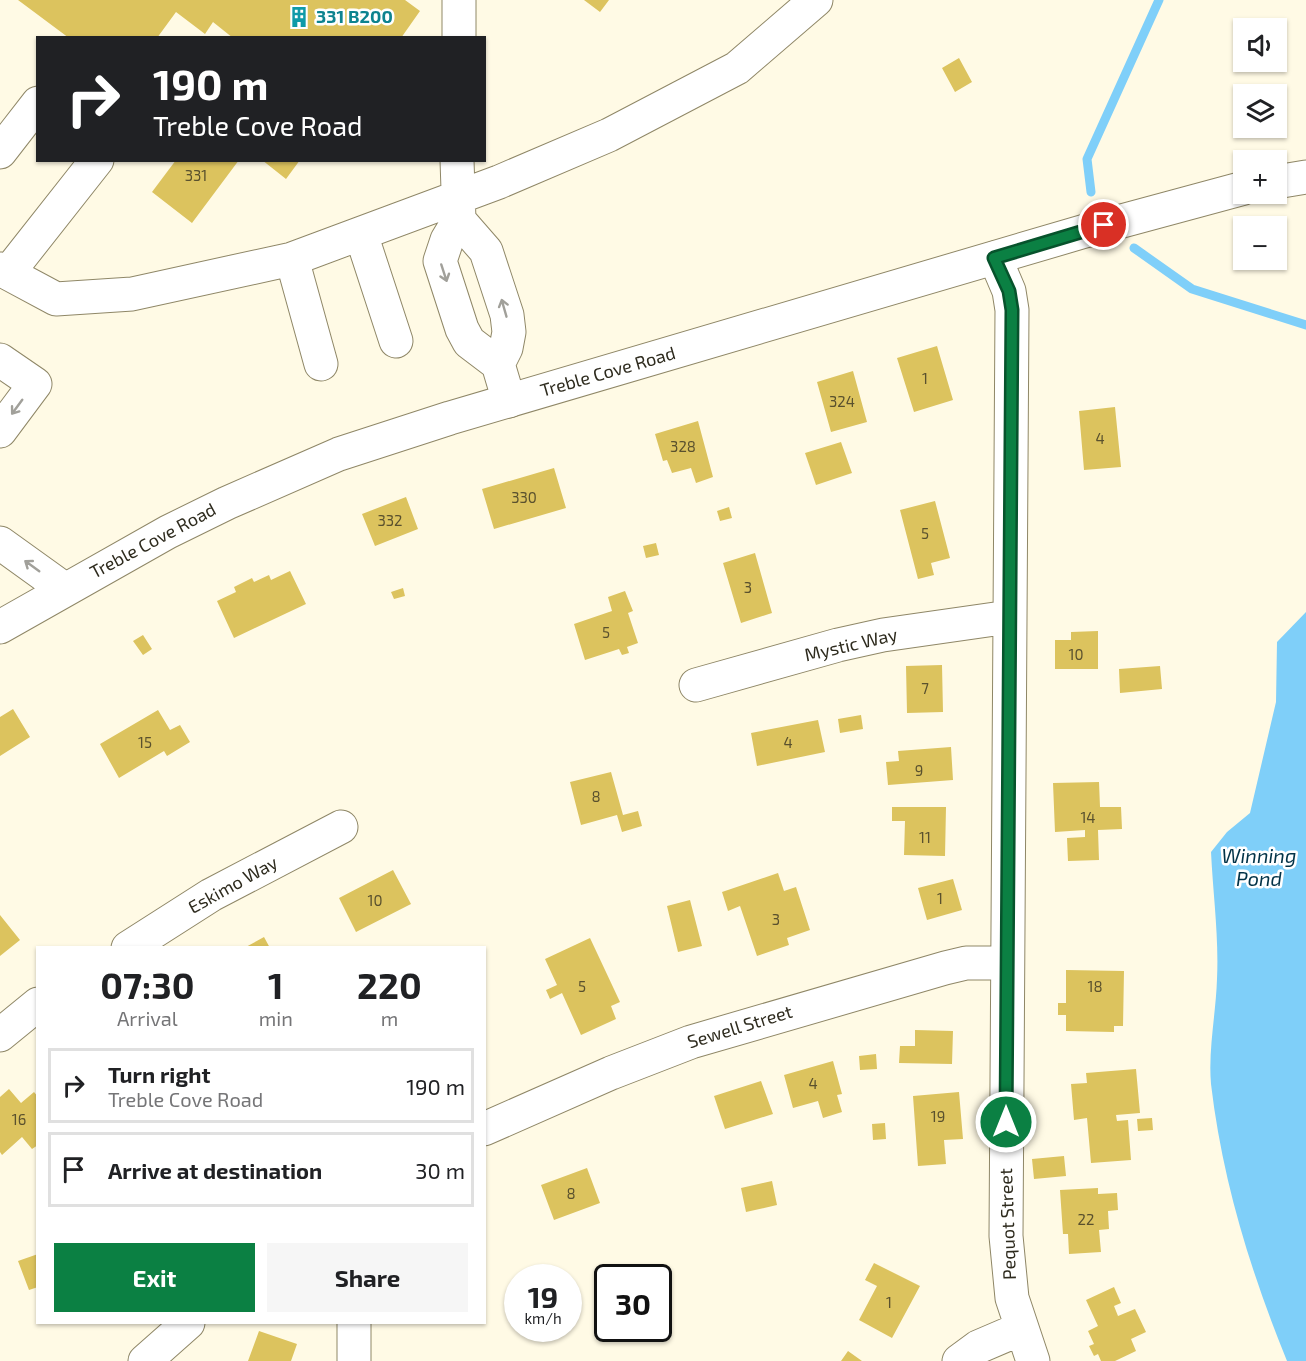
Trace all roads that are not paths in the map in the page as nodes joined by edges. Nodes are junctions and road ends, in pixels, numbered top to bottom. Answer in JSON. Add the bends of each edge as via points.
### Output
{"nodes":[{"id":1,"x":459,"y":0,"type":"edge"},
{"id":2,"x":816,"y":0,"type":"edge"},
{"id":3,"x":459,"y":36,"type":"edge"},
{"id":4,"x":36,"y":106,"type":"edge"},
{"id":5,"x":0,"y":152,"type":"edge"},
{"id":6,"x":95,"y":162,"type":"edge"},
{"id":7,"x":457,"y":162,"type":"edge"},
{"id":8,"x":1306,"y":177,"type":"edge"},
{"id":9,"x":1287,"y":180,"type":"edge"},
{"id":10,"x":1233,"y":191,"type":"edge"},
{"id":11,"x":458,"y":209,"type":"junction"},
{"id":12,"x":361,"y":234,"type":"junction"},
{"id":13,"x":994,"y":258,"type":"junction"},
{"id":14,"x":292,"y":259,"type":"junction"},
{"id":15,"x":4,"y":271,"type":"edge"},
{"id":16,"x":396,"y":341,"type":"dead end"},
{"id":17,"x":0,"y":360,"type":"edge"},
{"id":18,"x":321,"y":364,"type":"dead end"},
{"id":19,"x":498,"y":364,"type":"junction"},
{"id":20,"x":509,"y":401,"type":"junction"},
{"id":21,"x":0,"y":431,"type":"edge"},
{"id":22,"x":0,"y":543,"type":"edge"},
{"id":23,"x":64,"y":589,"type":"junction"},
{"id":24,"x":1009,"y":616,"type":"junction"},
{"id":25,"x":0,"y":627,"type":"edge"},
{"id":26,"x":696,"y":686,"type":"dead end"},
{"id":27,"x":341,"y":827,"type":"dead end"},
{"id":28,"x":131,"y":946,"type":"edge"},
{"id":29,"x":1006,"y":963,"type":"junction"},
{"id":30,"x":36,"y":1006,"type":"edge"},
{"id":31,"x":0,"y":1035,"type":"edge"},
{"id":32,"x":486,"y":1129,"type":"edge"},
{"id":33,"x":187,"y":1324,"type":"edge"},
{"id":34,"x":354,"y":1324,"type":"edge"},
{"id":35,"x":1020,"y":1329,"type":"junction"},
{"id":36,"x":145,"y":1361,"type":"edge"},
{"id":37,"x":354,"y":1361,"type":"edge"},
{"id":38,"x":959,"y":1361,"type":"edge"},
{"id":39,"x":1033,"y":1361,"type":"edge"}],
"edges":[{"from":1,"to":3,"type":"street"},
{"from":2,"to":11,"type":"street","via":[[737,68]]},
{"from":4,"to":5,"type":"street"},
{"from":6,"to":15,"type":"street"},
{"from":7,"to":11,"type":"street"},
{"from":8,"to":9,"type":"street"},
{"from":10,"to":13,"type":"street","name":"Treble Cove Road"},
{"from":11,"to":12,"type":"street"},
{"from":19,"to":11,"type":"street","one_way":true,"via":[[509,332],[507,315],[486,251]]},
{"from":11,"to":19,"type":"street","one_way":true,"via":[[440,261],[469,342]]},
{"from":12,"to":14,"type":"street"},
{"from":12,"to":16,"type":"street"},
{"from":13,"to":20,"type":"street","name":"Treble Cove Road"},
{"from":13,"to":24,"type":"street","name":"Pequot Street","via":[[1009,291],[1012,310]]},
{"from":14,"to":15,"type":"street","via":[[132,294],[56,299]]},
{"from":14,"to":18,"type":"street"},
{"from":17,"to":21,"type":"street","one_way":true,"via":[[35,384]]},
{"from":19,"to":20,"type":"street"},
{"from":20,"to":23,"type":"street","name":"Treble Cove Road","via":[[397,434],[295,472],[168,532]]},
{"from":23,"to":22,"type":"street","one_way":true},
{"from":23,"to":25,"type":"street","name":"Treble Cove Road"},
{"from":24,"to":26,"type":"street","name":"Mystic Way","via":[[850,643]]},
{"from":24,"to":29,"type":"street","name":"Pequot Street"},
{"from":27,"to":28,"type":"street","name":"Eskimo Way","via":[[211,895]]},
{"from":29,"to":32,"type":"street","name":"Sewell Street","via":[[966,963],[739,1026],[611,1073]]},
{"from":29,"to":35,"type":"street","name":"Pequot Street","via":[[1006,1236],[1012,1298]]},
{"from":30,"to":31,"type":"street"},
{"from":33,"to":36,"type":"street"},
{"from":34,"to":37,"type":"street"},
{"from":35,"to":38,"type":"street","via":[[978,1347]]},
{"from":35,"to":39,"type":"street","name":"Pequot Street"}]}
